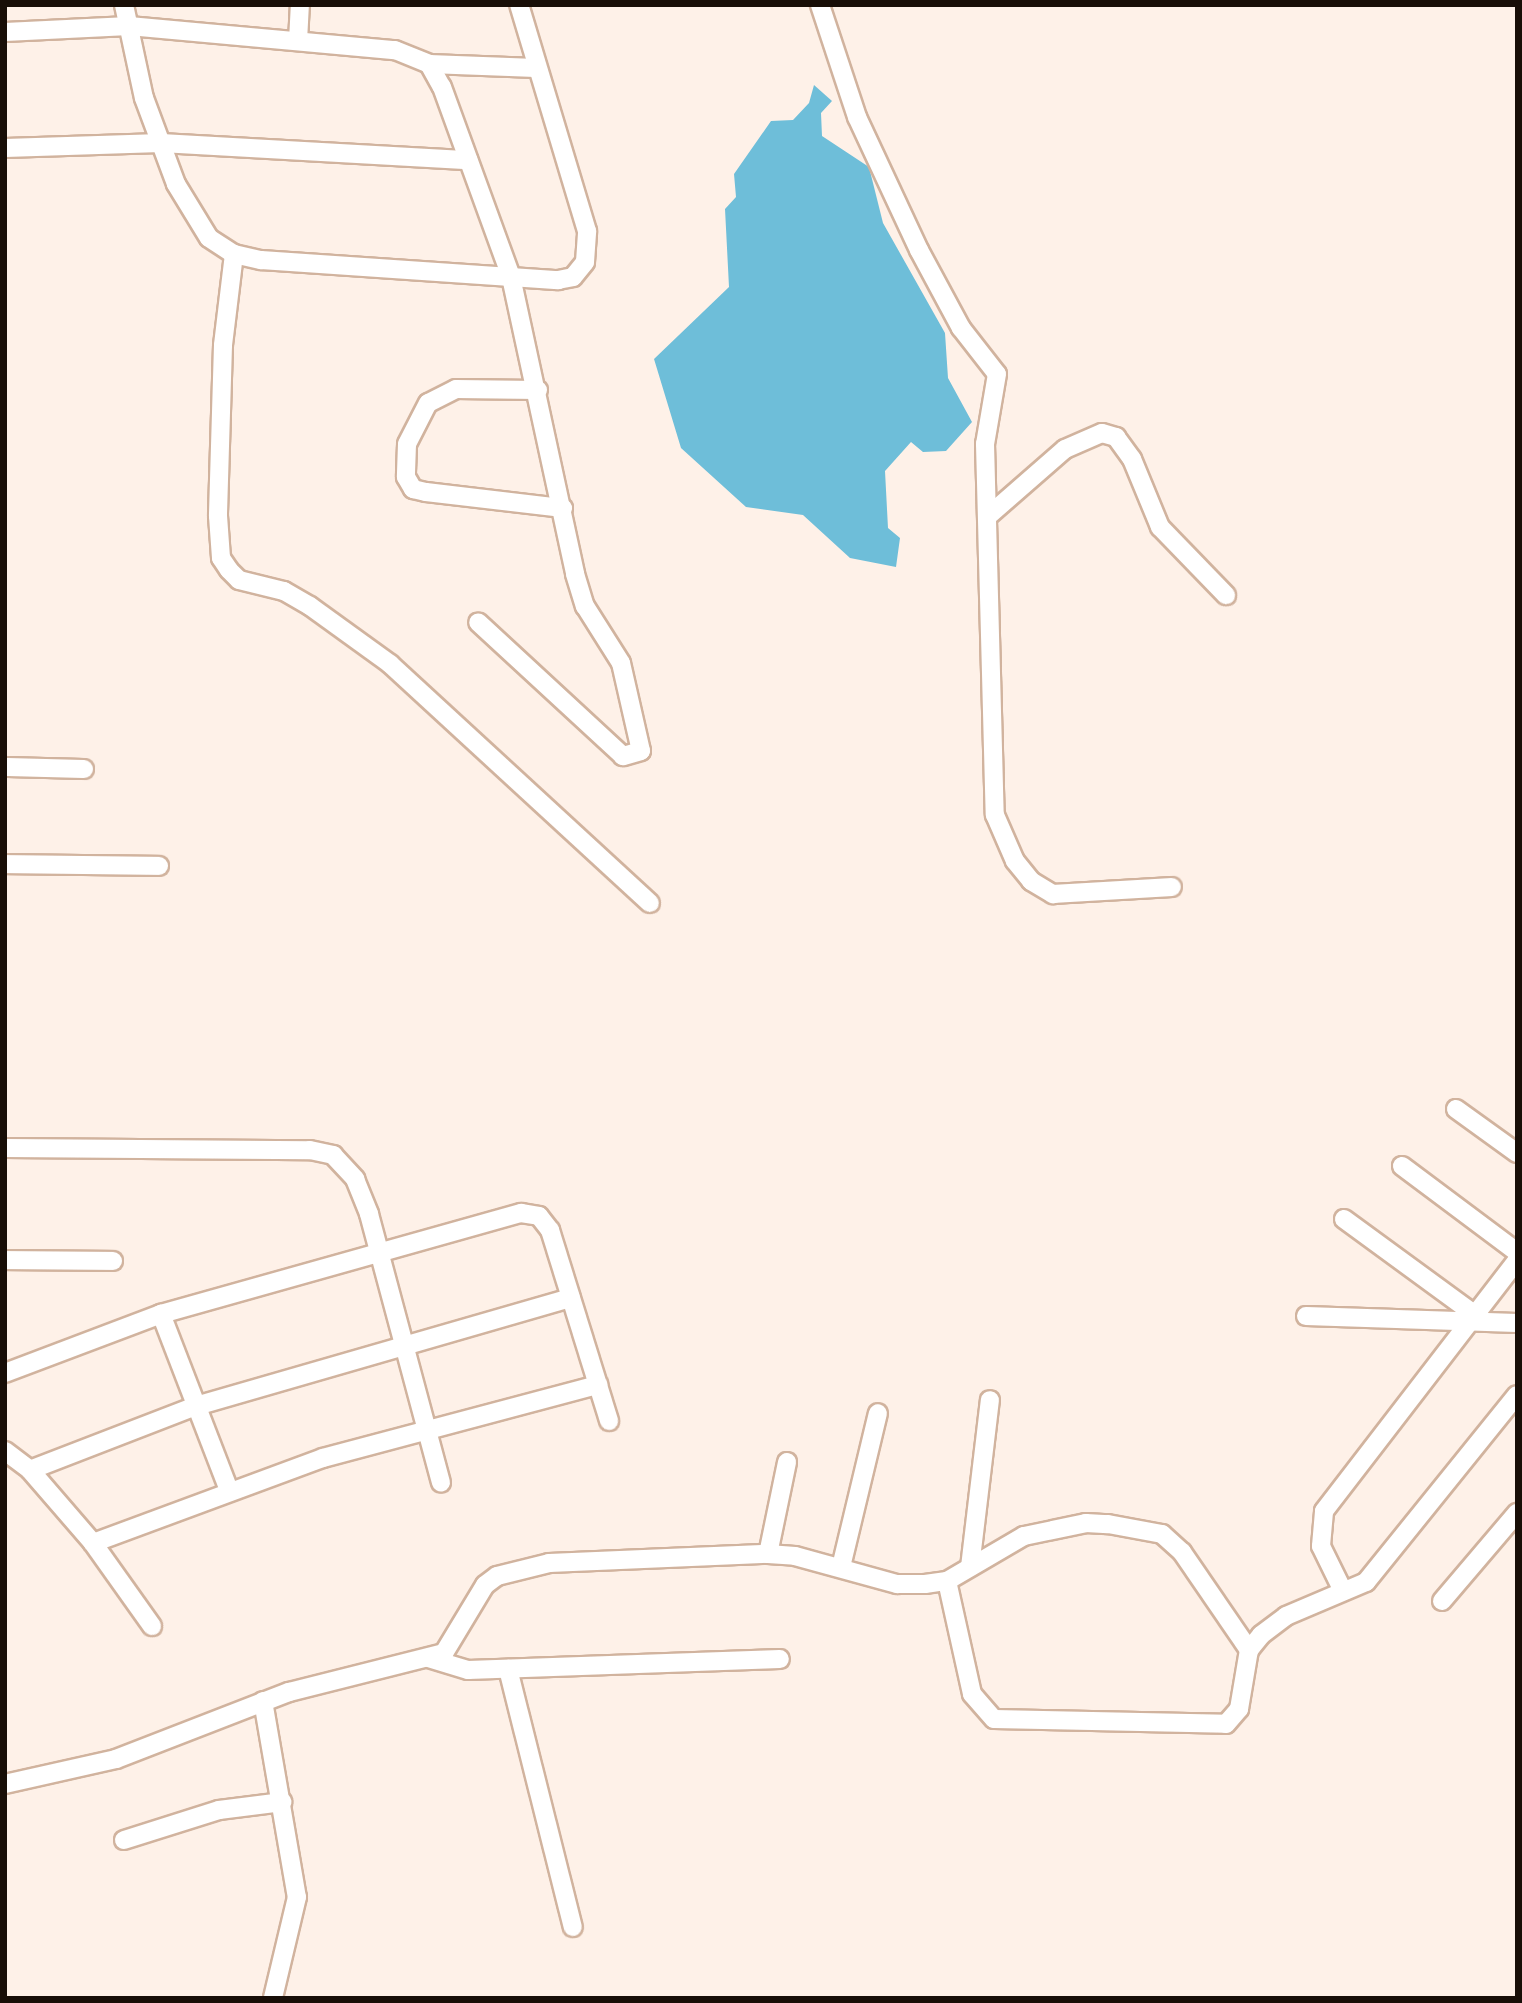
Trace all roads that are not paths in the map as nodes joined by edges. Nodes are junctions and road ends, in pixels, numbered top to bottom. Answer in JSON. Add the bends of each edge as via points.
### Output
{"nodes":[{"id":1,"x":124,"y":5,"type":"edge"},
{"id":2,"x":300,"y":5,"type":"edge"},
{"id":3,"x":519,"y":5,"type":"edge"},
{"id":4,"x":820,"y":5,"type":"edge"},
{"id":5,"x":129,"y":26,"type":"junction"},
{"id":6,"x":5,"y":33,"type":"edge"},
{"id":7,"x":298,"y":41,"type":"junction"},
{"id":8,"x":429,"y":64,"type":"junction"},
{"id":9,"x":537,"y":68,"type":"junction"},
{"id":10,"x":161,"y":144,"type":"junction"},
{"id":11,"x":5,"y":148,"type":"edge"},
{"id":12,"x":469,"y":160,"type":"junction"},
{"id":13,"x":234,"y":254,"type":"junction"},
{"id":14,"x":511,"y":277,"type":"junction"},
{"id":15,"x":538,"y":390,"type":"junction"},
{"id":16,"x":563,"y":508,"type":"junction"},
{"id":17,"x":987,"y":517,"type":"junction"},
{"id":18,"x":1226,"y":595,"type":"dead end"},
{"id":19,"x":478,"y":622,"type":"dead end"},
{"id":20,"x":5,"y":767,"type":"edge"},
{"id":21,"x":84,"y":769,"type":"dead end"},
{"id":22,"x":5,"y":864,"type":"edge"},
{"id":23,"x":159,"y":866,"type":"dead end"},
{"id":24,"x":1172,"y":887,"type":"dead end"},
{"id":25,"x":650,"y":904,"type":"dead end"},
{"id":26,"x":1456,"y":1109,"type":"dead end"},
{"id":27,"x":5,"y":1148,"type":"edge"},
{"id":28,"x":1517,"y":1153,"type":"edge"},
{"id":29,"x":1402,"y":1166,"type":"dead end"},
{"id":30,"x":1343,"y":1219,"type":"dead end"},
{"id":31,"x":1517,"y":1252,"type":"edge"},
{"id":32,"x":380,"y":1253,"type":"junction"},
{"id":33,"x":1517,"y":1260,"type":"edge"},
{"id":34,"x":5,"y":1261,"type":"edge"},
{"id":35,"x":113,"y":1262,"type":"dead end"},
{"id":36,"x":571,"y":1298,"type":"junction"},
{"id":37,"x":161,"y":1314,"type":"junction"},
{"id":38,"x":1306,"y":1316,"type":"dead end"},
{"id":39,"x":1471,"y":1318,"type":"junction"},
{"id":40,"x":1517,"y":1324,"type":"edge"},
{"id":41,"x":404,"y":1343,"type":"junction"},
{"id":42,"x":5,"y":1373,"type":"edge"},
{"id":43,"x":597,"y":1385,"type":"junction"},
{"id":44,"x":1517,"y":1395,"type":"edge"},
{"id":45,"x":990,"y":1400,"type":"dead end"},
{"id":46,"x":196,"y":1406,"type":"junction"},
{"id":47,"x":878,"y":1413,"type":"dead end"},
{"id":48,"x":608,"y":1421,"type":"dead end"},
{"id":49,"x":426,"y":1430,"type":"junction"},
{"id":50,"x":5,"y":1451,"type":"edge"},
{"id":51,"x":787,"y":1462,"type":"dead end"},
{"id":52,"x":30,"y":1470,"type":"junction"},
{"id":53,"x":441,"y":1483,"type":"dead end"},
{"id":54,"x":229,"y":1489,"type":"junction"},
{"id":55,"x":1517,"y":1513,"type":"edge"},
{"id":56,"x":93,"y":1544,"type":"junction"},
{"id":57,"x":768,"y":1555,"type":"junction"},
{"id":58,"x":841,"y":1567,"type":"junction"},
{"id":59,"x":970,"y":1567,"type":"junction"},
{"id":60,"x":947,"y":1581,"type":"junction"},
{"id":61,"x":1343,"y":1591,"type":"junction"},
{"id":62,"x":1442,"y":1601,"type":"dead end"},
{"id":63,"x":152,"y":1626,"type":"dead end"},
{"id":64,"x":1249,"y":1650,"type":"junction"},
{"id":65,"x":426,"y":1658,"type":"junction"},
{"id":66,"x":780,"y":1659,"type":"dead end"},
{"id":67,"x":508,"y":1670,"type":"junction"},
{"id":68,"x":263,"y":1701,"type":"junction"},
{"id":69,"x":5,"y":1784,"type":"edge"},
{"id":70,"x":282,"y":1802,"type":"junction"},
{"id":71,"x":124,"y":1840,"type":"dead end"},
{"id":72,"x":573,"y":1927,"type":"dead end"},
{"id":73,"x":274,"y":1998,"type":"edge"}],
"edges":[{"from":1,"to":5,"type":"street"},
{"from":2,"to":7,"type":"street"},
{"from":3,"to":9,"type":"street"},
{"from":4,"to":17,"type":"street","via":[[857,117],[919,250],[961,328],[997,374],[985,444]]},
{"from":5,"to":6,"type":"street"},
{"from":5,"to":7,"type":"street"},
{"from":5,"to":10,"type":"street"},
{"from":7,"to":8,"type":"street","via":[[396,50]]},
{"from":8,"to":9,"type":"street"},
{"from":8,"to":12,"type":"street"},
{"from":9,"to":14,"type":"street","via":[[587,231],[585,262],[573,277]]},
{"from":10,"to":11,"type":"street"},
{"from":10,"to":12,"type":"street"},
{"from":10,"to":13,"type":"street","via":[[193,218],[209,238]]},
{"from":12,"to":14,"type":"street"},
{"from":13,"to":14,"type":"street","via":[[261,260]]},
{"from":13,"to":25,"type":"street","via":[[223,345],[221,558],[239,580],[284,592],[310,606],[390,664]]},
{"from":14,"to":15,"type":"street"},
{"from":15,"to":16,"type":"street"},
{"from":15,"to":16,"type":"street","via":[[456,389],[428,402],[407,444],[407,477],[413,489],[426,492]]},
{"from":16,"to":19,"type":"street","via":[[575,574],[586,606],[621,663],[641,751],[623,756]]},
{"from":17,"to":18,"type":"street","via":[[1065,449],[1095,435],[1116,437],[1132,459],[1160,527]]},
{"from":17,"to":24,"type":"street","via":[[995,815],[1015,861],[1031,881],[1053,894]]},
{"from":20,"to":21,"type":"street"},
{"from":22,"to":23,"type":"street"},
{"from":26,"to":28,"type":"street"},
{"from":27,"to":32,"type":"street","via":[[310,1150],[333,1156],[355,1179]]},
{"from":29,"to":31,"type":"street"},
{"from":30,"to":39,"type":"street"},
{"from":32,"to":36,"type":"street","via":[[521,1213],[539,1216],[550,1230]]},
{"from":32,"to":37,"type":"street"},
{"from":32,"to":41,"type":"street"},
{"from":33,"to":39,"type":"street"},
{"from":34,"to":35,"type":"street"},
{"from":36,"to":41,"type":"street"},
{"from":36,"to":43,"type":"street"},
{"from":37,"to":42,"type":"street"},
{"from":37,"to":46,"type":"street"},
{"from":38,"to":39,"type":"street"},
{"from":39,"to":40,"type":"street"},
{"from":39,"to":61,"type":"street","via":[[1324,1511],[1321,1546]]},
{"from":41,"to":46,"type":"street"},
{"from":41,"to":49,"type":"street"},
{"from":43,"to":48,"type":"street"},
{"from":43,"to":49,"type":"street"},
{"from":44,"to":61,"type":"street","via":[[1377,1572]]},
{"from":45,"to":59,"type":"street"},
{"from":46,"to":52,"type":"street"},
{"from":46,"to":54,"type":"street"},
{"from":47,"to":58,"type":"street"},
{"from":49,"to":53,"type":"street"},
{"from":49,"to":54,"type":"street"},
{"from":50,"to":52,"type":"street"},
{"from":51,"to":57,"type":"street"},
{"from":52,"to":56,"type":"street"},
{"from":54,"to":56,"type":"street"},
{"from":55,"to":62,"type":"street"},
{"from":56,"to":63,"type":"street"},
{"from":57,"to":58,"type":"street"},
{"from":57,"to":65,"type":"street","via":[[627,1556],[549,1563],[497,1576],[485,1585],[455,1643]]},
{"from":58,"to":60,"type":"street","via":[[898,1584]]},
{"from":59,"to":60,"type":"street"},
{"from":59,"to":64,"type":"street","via":[[1006,1545],[1052,1528],[1086,1522],[1152,1531],[1182,1552]]},
{"from":60,"to":64,"type":"street","via":[[972,1694],[994,1719],[1226,1724],[1245,1694]]},
{"from":61,"to":64,"type":"street","via":[[1286,1615]]},
{"from":65,"to":67,"type":"street","via":[[468,1670]]},
{"from":65,"to":68,"type":"street"},
{"from":66,"to":67,"type":"street"},
{"from":67,"to":72,"type":"street"},
{"from":68,"to":69,"type":"street","via":[[116,1759]]},
{"from":68,"to":70,"type":"street"},
{"from":70,"to":71,"type":"street","via":[[219,1810]]},
{"from":70,"to":73,"type":"street","via":[[297,1897]]}]}
